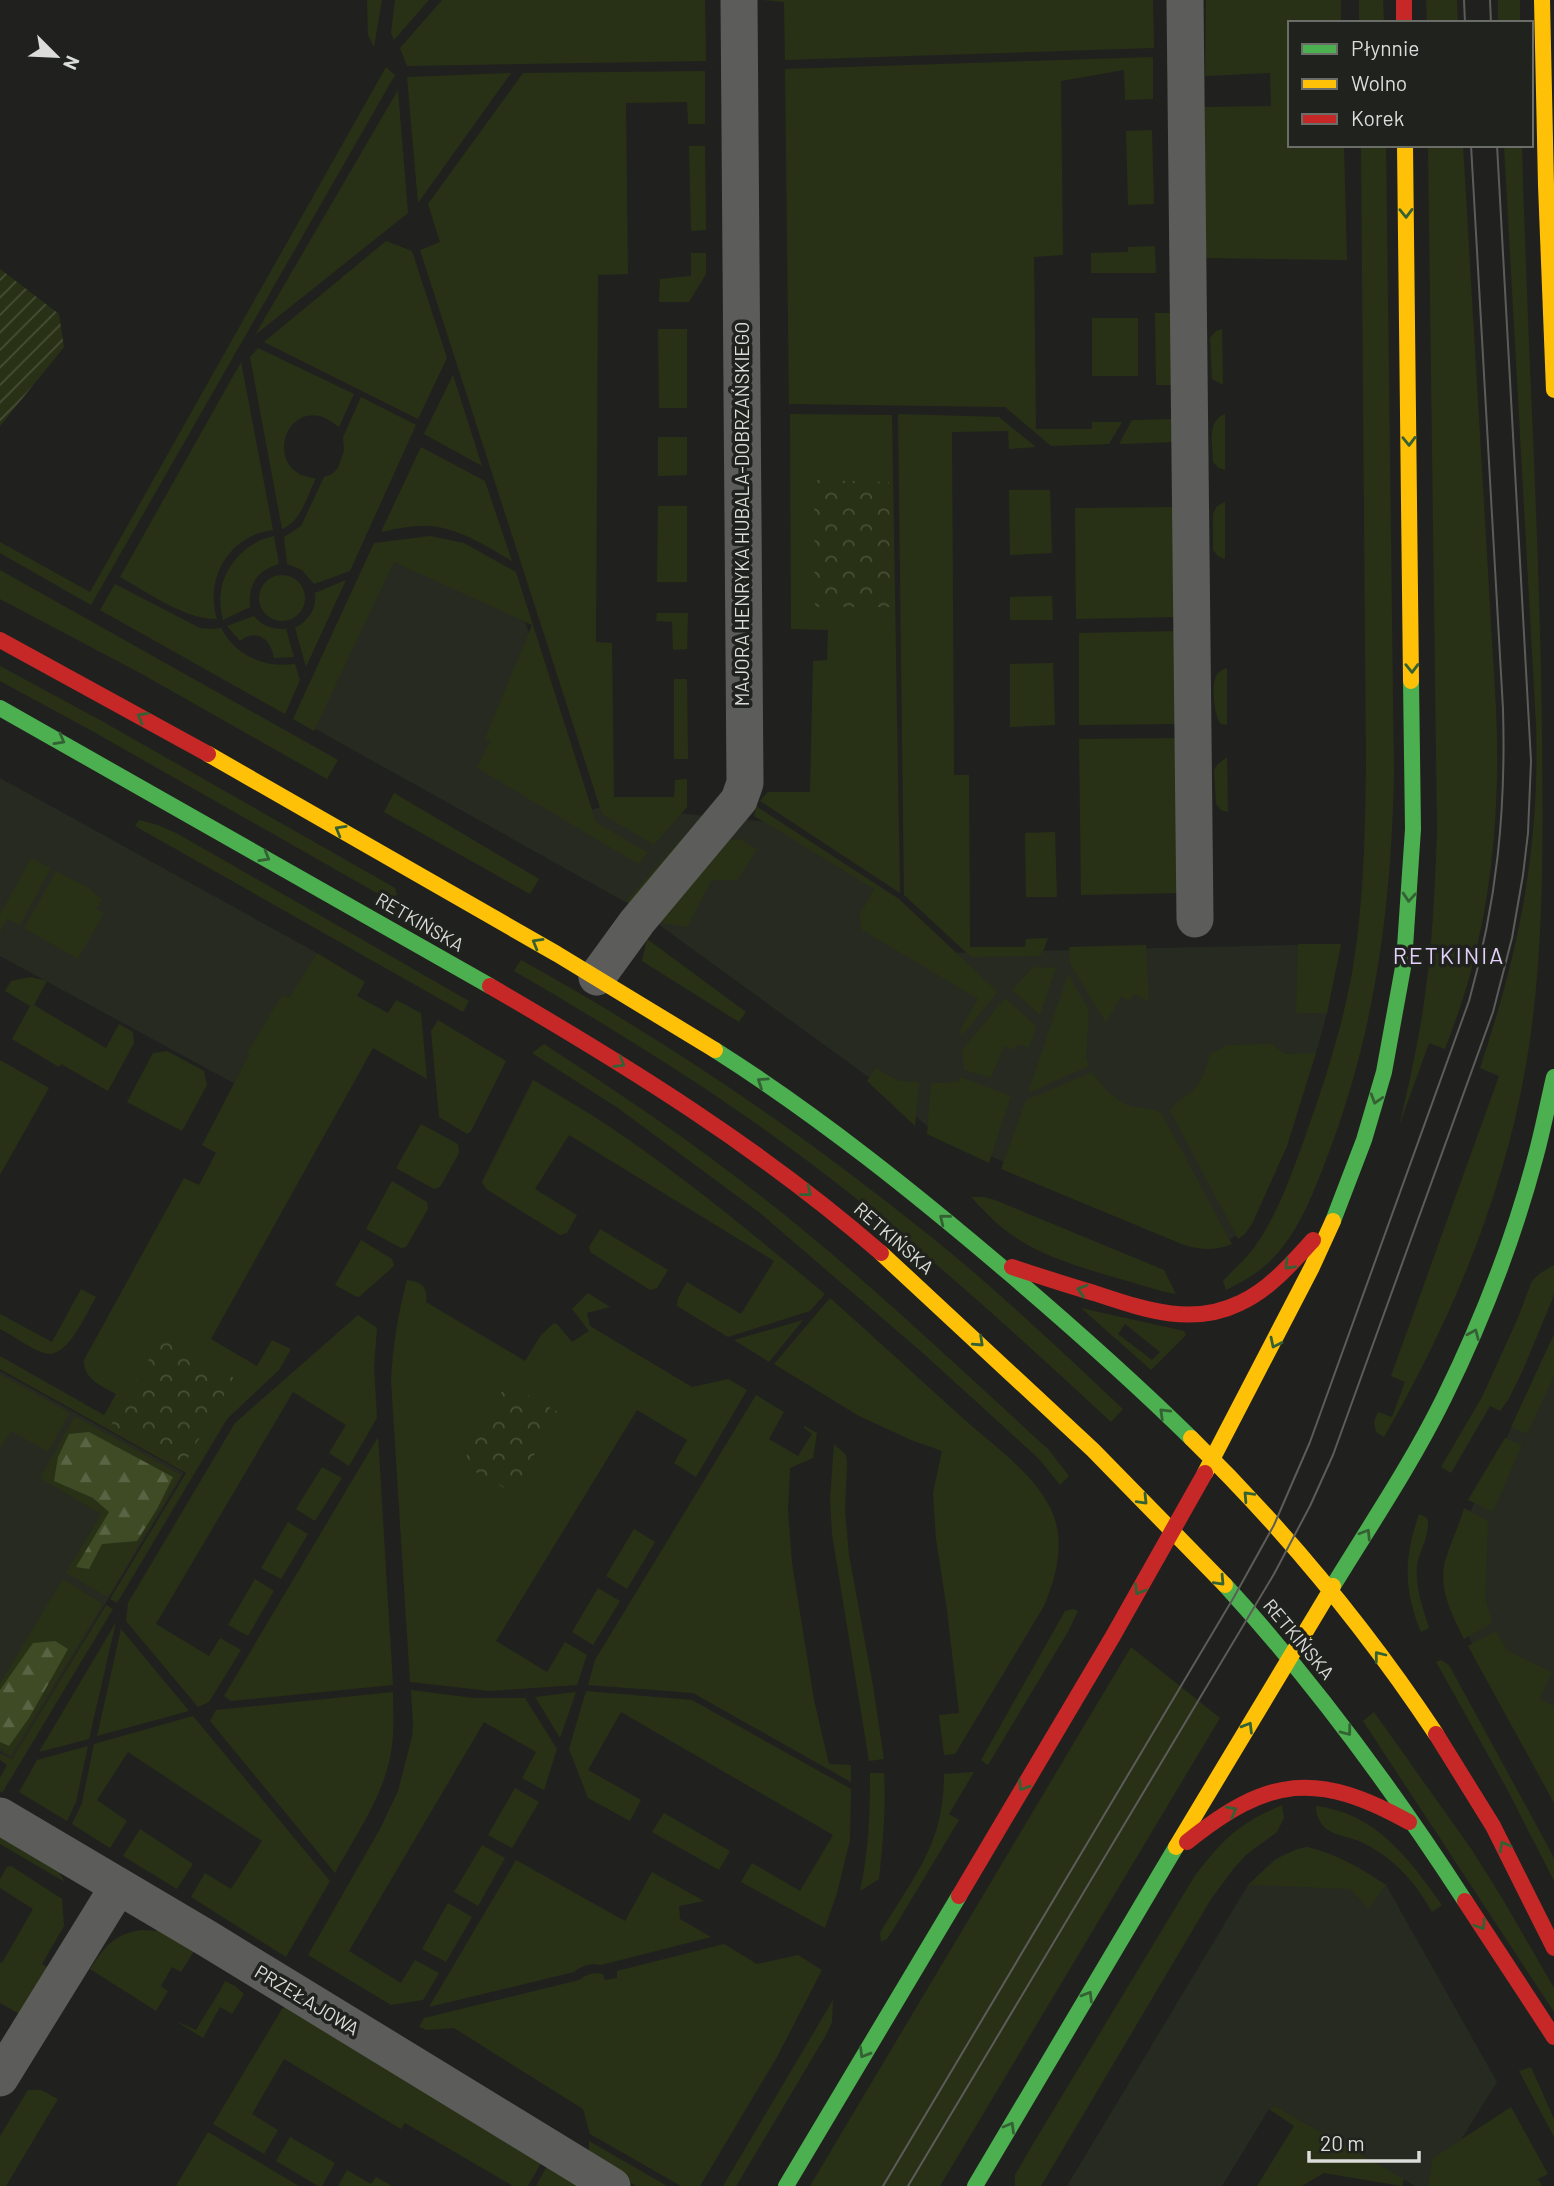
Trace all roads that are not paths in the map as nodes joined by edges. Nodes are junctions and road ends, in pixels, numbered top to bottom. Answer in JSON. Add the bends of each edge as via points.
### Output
{"nodes":[{"id":1,"x":739,"y":0,"type":"edge"},
{"id":2,"x":1185,"y":0,"type":"edge"},
{"id":3,"x":1404,"y":0,"type":"edge"},
{"id":4,"x":1542,"y":0,"type":"edge"},
{"id":5,"x":1404,"y":21,"type":"edge"},
{"id":6,"x":1405,"y":147,"type":"edge"},
{"id":7,"x":1554,"y":390,"type":"edge"},
{"id":8,"x":0,"y":640,"type":"edge"},
{"id":9,"x":0,"y":708,"type":"edge"},
{"id":10,"x":1195,"y":919,"type":"dead end"},
{"id":11,"x":597,"y":977,"type":"junction"},
{"id":12,"x":1554,"y":1077,"type":"edge"},
{"id":13,"x":1335,"y":1215,"type":"junction"},
{"id":14,"x":996,"y":1262,"type":"junction"},
{"id":15,"x":1213,"y":1460,"type":"junction"},
{"id":16,"x":1173,"y":1531,"type":"junction"},
{"id":17,"x":1330,"y":1592,"type":"junction"},
{"id":18,"x":1290,"y":1659,"type":"junction"},
{"id":19,"x":0,"y":1816,"type":"edge"},
{"id":20,"x":1417,"y":1827,"type":"junction"},
{"id":21,"x":1176,"y":1849,"type":"junction"},
{"id":22,"x":118,"y":1887,"type":"junction"},
{"id":23,"x":1544,"y":1910,"type":"edge"},
{"id":24,"x":1554,"y":1948,"type":"edge"},
{"id":25,"x":1554,"y":2037,"type":"edge"},
{"id":26,"x":0,"y":2078,"type":"edge"},
{"id":27,"x":612,"y":2186,"type":"edge"},
{"id":28,"x":786,"y":2186,"type":"edge"},
{"id":29,"x":975,"y":2186,"type":"edge"}],
"edges":[{"from":1,"to":11,"type":"street","name":"MAJORA HENRYKA HUBALA-DOBRZAŃSKIEGO","via":[[745,783],[739,800]]},
{"from":2,"to":10,"type":"street"},
{"from":3,"to":5,"type":"street"},
{"from":4,"to":7,"type":"street"},
{"from":6,"to":13,"type":"street","one_way":true,"via":[[1413,794],[1410,891],[1404,962],[1384,1072]]},
{"from":11,"to":8,"type":"street","name":"RETKIŃSKA","one_way":true,"via":[[448,898],[121,704]]},
{"from":9,"to":16,"type":"street","name":"RETKIŃSKA","one_way":true,"via":[[424,940],[620,1063],[805,1190],[975,1338]]},
{"from":14,"to":11,"type":"street","name":"RETKIŃSKA","one_way":true,"via":[[823,1124]]},
{"from":17,"to":12,"type":"street","one_way":true,"via":[[1406,1468],[1469,1345],[1516,1224]]},
{"from":13,"to":14,"type":"street","one_way":true,"via":[[1257,1294],[1243,1304],[1202,1314],[1172,1316],[1149,1311]]},
{"from":13,"to":15,"type":"street","one_way":true},
{"from":15,"to":14,"type":"street","name":"RETKIŃSKA","one_way":true},
{"from":15,"to":16,"type":"street"},
{"from":17,"to":15,"type":"street","name":"RETKIŃSKA","one_way":true},
{"from":16,"to":18,"type":"street","name":"RETKIŃSKA","one_way":true},
{"from":16,"to":28,"type":"street","one_way":true},
{"from":17,"to":18,"type":"street"},
{"from":23,"to":17,"type":"street","name":"RETKIŃSKA","one_way":true,"via":[[1410,1697]]},
{"from":18,"to":20,"type":"street","name":"RETKIŃSKA","one_way":true},
{"from":21,"to":18,"type":"street","one_way":true},
{"from":19,"to":22,"type":"street","name":"PRZEŁAJOWA"},
{"from":21,"to":20,"type":"street","one_way":true,"via":[[1230,1810],[1281,1790],[1306,1787],[1348,1791]]},
{"from":20,"to":25,"type":"street","name":"RETKIŃSKA","one_way":true},
{"from":29,"to":21,"type":"street","one_way":true},
{"from":22,"to":26,"type":"street"},
{"from":22,"to":27,"type":"street","name":"PRZEŁAJOWA"},
{"from":23,"to":24,"type":"street","name":"RETKIŃSKA"}]}
